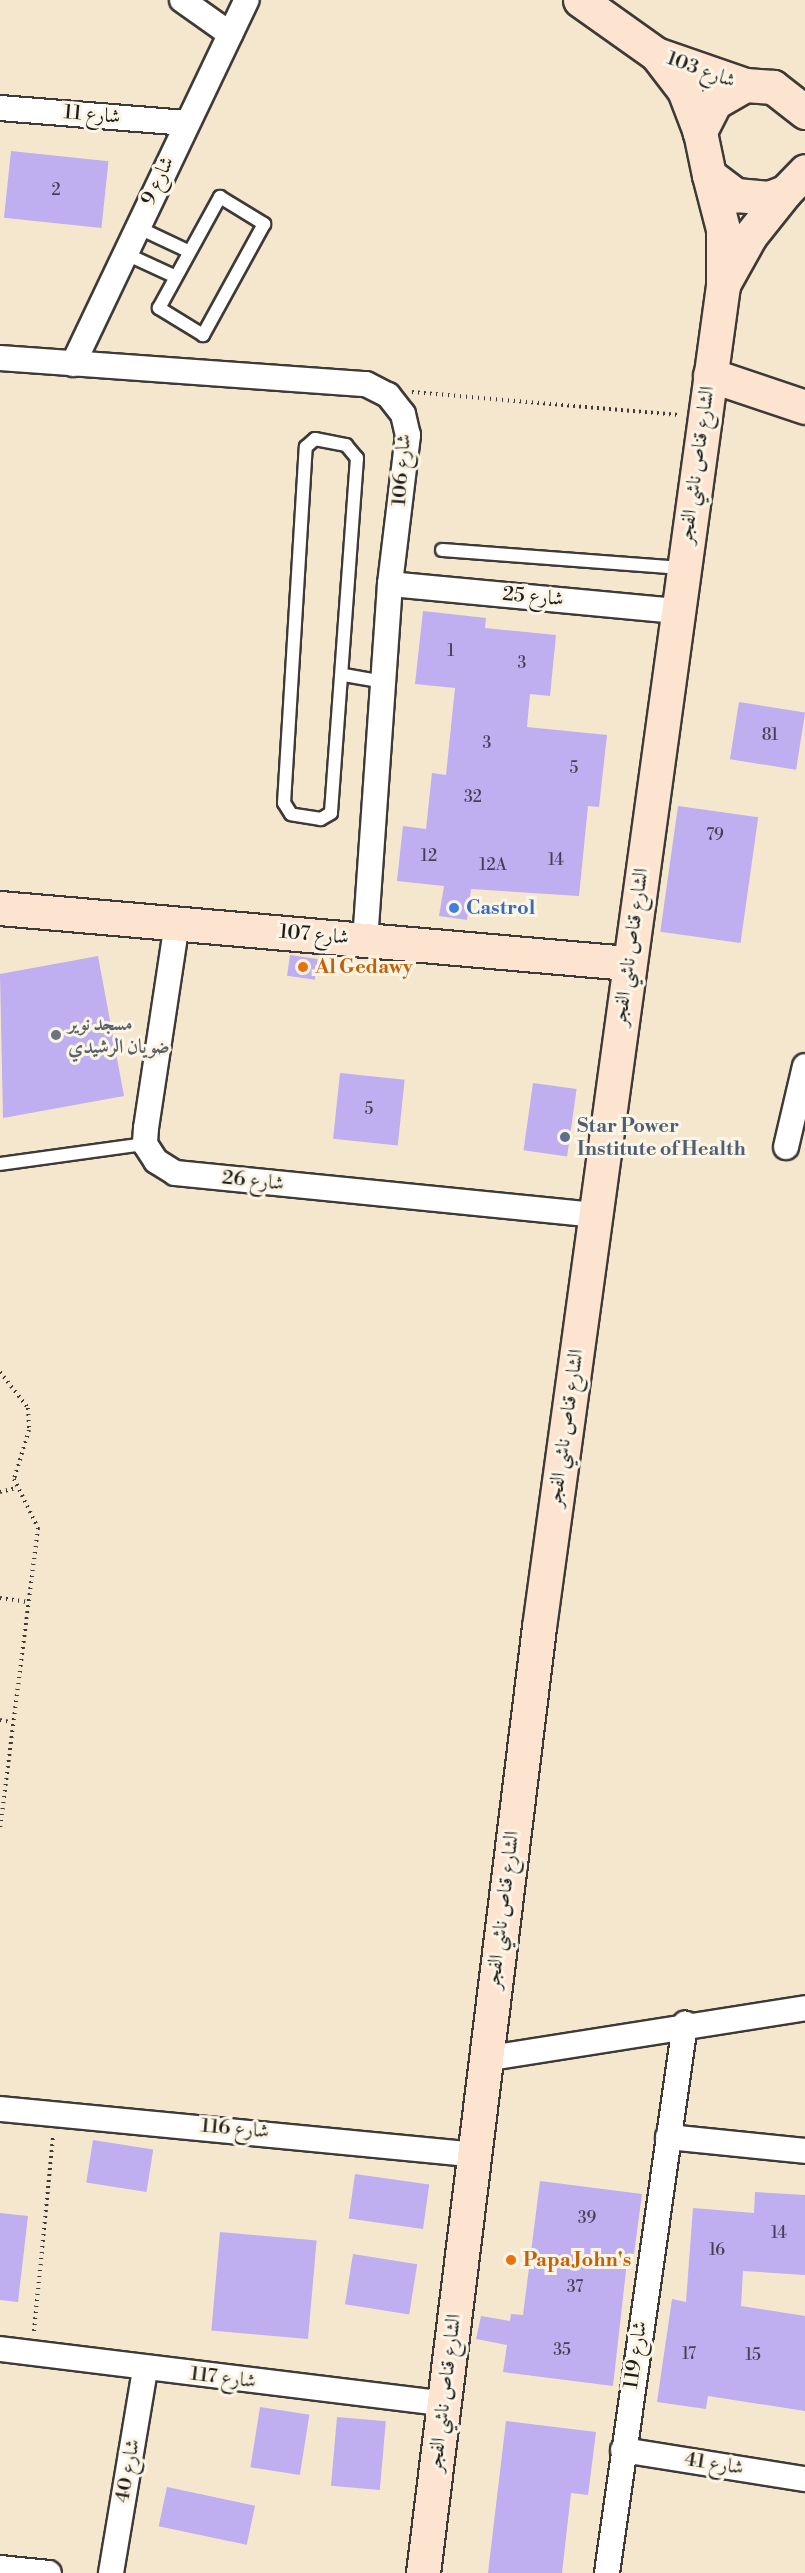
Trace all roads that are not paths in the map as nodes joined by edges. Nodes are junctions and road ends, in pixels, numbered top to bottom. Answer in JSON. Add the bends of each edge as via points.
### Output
{"nodes":[{"id":1,"x":182,"y":0,"type":"edge"},
{"id":2,"x":247,"y":0,"type":"edge"},
{"id":3,"x":588,"y":2,"type":"edge"},
{"id":4,"x":230,"y":34,"type":"junction"},
{"id":5,"x":656,"y":54,"type":"junction"},
{"id":6,"x":805,"y":82,"type":"edge"},
{"id":7,"x":759,"y":86,"type":"junction"},
{"id":8,"x":0,"y":108,"type":"edge"},
{"id":9,"x":805,"y":112,"type":"edge"},
{"id":10,"x":185,"y":123,"type":"junction"},
{"id":11,"x":700,"y":132,"type":"junction"},
{"id":12,"x":710,"y":175,"type":"junction"},
{"id":13,"x":795,"y":182,"type":"edge"},
{"id":14,"x":137,"y":227,"type":"junction"},
{"id":15,"x":188,"y":252,"type":"junction"},
{"id":16,"x":124,"y":253,"type":"junction"},
{"id":17,"x":174,"y":276,"type":"junction"},
{"id":18,"x":723,"y":285,"type":"junction"},
{"id":19,"x":0,"y":358,"type":"edge"},
{"id":20,"x":73,"y":364,"type":"junction"},
{"id":21,"x":710,"y":375,"type":"junction"},
{"id":22,"x":805,"y":407,"type":"edge"},
{"id":23,"x":442,"y":550,"type":"dead end"},
{"id":24,"x":682,"y":568,"type":"junction"},
{"id":25,"x":390,"y":584,"type":"junction"},
{"id":26,"x":675,"y":611,"type":"junction"},
{"id":27,"x":344,"y":675,"type":"junction"},
{"id":28,"x":383,"y":682,"type":"junction"},
{"id":29,"x":0,"y":908,"type":"edge"},
{"id":30,"x":177,"y":923,"type":"junction"},
{"id":31,"x":365,"y":940,"type":"junction"},
{"id":32,"x":628,"y":963,"type":"junction"},
{"id":33,"x":805,"y":1066,"type":"edge"},
{"id":34,"x":145,"y":1144,"type":"junction"},
{"id":35,"x":786,"y":1147,"type":"dead end"},
{"id":36,"x":0,"y":1164,"type":"edge"},
{"id":37,"x":595,"y":1215,"type":"junction"},
{"id":38,"x":805,"y":2008,"type":"edge"},
{"id":39,"x":685,"y":2024,"type":"junction"},
{"id":40,"x":484,"y":2059,"type":"junction"},
{"id":41,"x":0,"y":2109,"type":"edge"},
{"id":42,"x":668,"y":2137,"type":"junction"},
{"id":43,"x":805,"y":2151,"type":"edge"},
{"id":44,"x":470,"y":2154,"type":"junction"},
{"id":45,"x":0,"y":2349,"type":"edge"},
{"id":46,"x":145,"y":2369,"type":"junction"},
{"id":47,"x":445,"y":2404,"type":"junction"},
{"id":48,"x":623,"y":2450,"type":"junction"},
{"id":49,"x":805,"y":2479,"type":"edge"},
{"id":50,"x":0,"y":2568,"type":"edge"},
{"id":51,"x":49,"y":2573,"type":"edge"},
{"id":52,"x":111,"y":2573,"type":"edge"},
{"id":53,"x":423,"y":2573,"type":"edge"},
{"id":54,"x":607,"y":2573,"type":"edge"}],
"edges":[{"from":1,"to":4,"type":"street"},
{"from":2,"to":4,"type":"street","name":"شارع 9"},
{"from":3,"to":5,"type":"street","name":"شارع 103"},
{"from":4,"to":10,"type":"street","name":"شارع 9"},
{"from":5,"to":7,"type":"street","name":"شارع 103"},
{"from":5,"to":11,"type":"street","name":"شارع 103","via":[[684,90]]},
{"from":6,"to":7,"type":"street"},
{"from":7,"to":9,"type":"street"},
{"from":7,"to":11,"type":"street","via":[[715,102]]},
{"from":8,"to":10,"type":"street","name":"شارع 11"},
{"from":10,"to":14,"type":"street","name":"شارع 9"},
{"from":11,"to":12,"type":"street","name":"شارع 103"},
{"from":12,"to":13,"type":"street","via":[[744,197]]},
{"from":12,"to":18,"type":"street","name":"الشارع قناص ناشي الفجر","via":[[723,229]]},
{"from":13,"to":18,"type":"street","name":"الشارع قناص ناشي الفجر","via":[[750,236]]},
{"from":14,"to":15,"type":"lane"},
{"from":14,"to":16,"type":"street","name":"شارع 9"},
{"from":15,"to":17,"type":"lane"},
{"from":15,"to":17,"type":"lane","via":[[217,198],[264,224],[206,334],[160,313]]},
{"from":16,"to":17,"type":"lane"},
{"from":16,"to":20,"type":"street","name":"شارع 9"},
{"from":18,"to":21,"type":"street","name":"الشارع قناص ناشي الفجر"},
{"from":19,"to":20,"type":"street"},
{"from":20,"to":25,"type":"street","name":"شارع 106","via":[[366,384],[388,395],[403,414],[408,435]]},
{"from":21,"to":22,"type":"street"},
{"from":21,"to":24,"type":"street","name":"الشارع قناص ناشي الفجر"},
{"from":23,"to":24,"type":"lane"},
{"from":24,"to":26,"type":"street","name":"الشارع قناص ناشي الفجر"},
{"from":25,"to":26,"type":"street","name":"شارع 25"},
{"from":25,"to":28,"type":"street","name":"شارع 106"},
{"from":26,"to":32,"type":"street","name":"الشارع قناص ناشي الفجر"},
{"from":27,"to":27,"type":"lane","via":[[357,458],[346,445],[315,439],[306,447],[284,803],[291,814],[321,819],[331,813]]},
{"from":27,"to":28,"type":"lane"},
{"from":28,"to":31,"type":"street","name":"شارع 106"},
{"from":29,"to":30,"type":"street","name":"شارع 107"},
{"from":30,"to":31,"type":"street","name":"شارع 107"},
{"from":30,"to":34,"type":"street"},
{"from":31,"to":32,"type":"street","name":"شارع 107"},
{"from":32,"to":37,"type":"street","name":"الشارع قناص ناشي الفجر"},
{"from":33,"to":35,"type":"street"},
{"from":34,"to":36,"type":"lane"},
{"from":34,"to":37,"type":"street","name":"شارع 26","via":[[156,1161],[175,1173]]},
{"from":37,"to":40,"type":"street","name":"الشارع قناص ناشي الفجر"},
{"from":38,"to":39,"type":"street"},
{"from":39,"to":40,"type":"street"},
{"from":39,"to":42,"type":"street","name":"شارع 119"},
{"from":40,"to":44,"type":"street","name":"الشارع قناص ناشي الفجر"},
{"from":41,"to":44,"type":"street","name":"شارع 116"},
{"from":42,"to":43,"type":"street"},
{"from":42,"to":48,"type":"street","name":"شارع 119"},
{"from":44,"to":47,"type":"street","name":"الشارع قناص ناشي الفجر"},
{"from":45,"to":46,"type":"street","name":"شارع 117"},
{"from":46,"to":47,"type":"street","name":"شارع 117"},
{"from":46,"to":52,"type":"street","name":"شارع 40"},
{"from":47,"to":53,"type":"street","name":"الشارع قناص ناشي الفجر"},
{"from":48,"to":49,"type":"street","name":"شارع 41"},
{"from":48,"to":54,"type":"street","name":"شارع 119"},
{"from":50,"to":51,"type":"street"}]}
